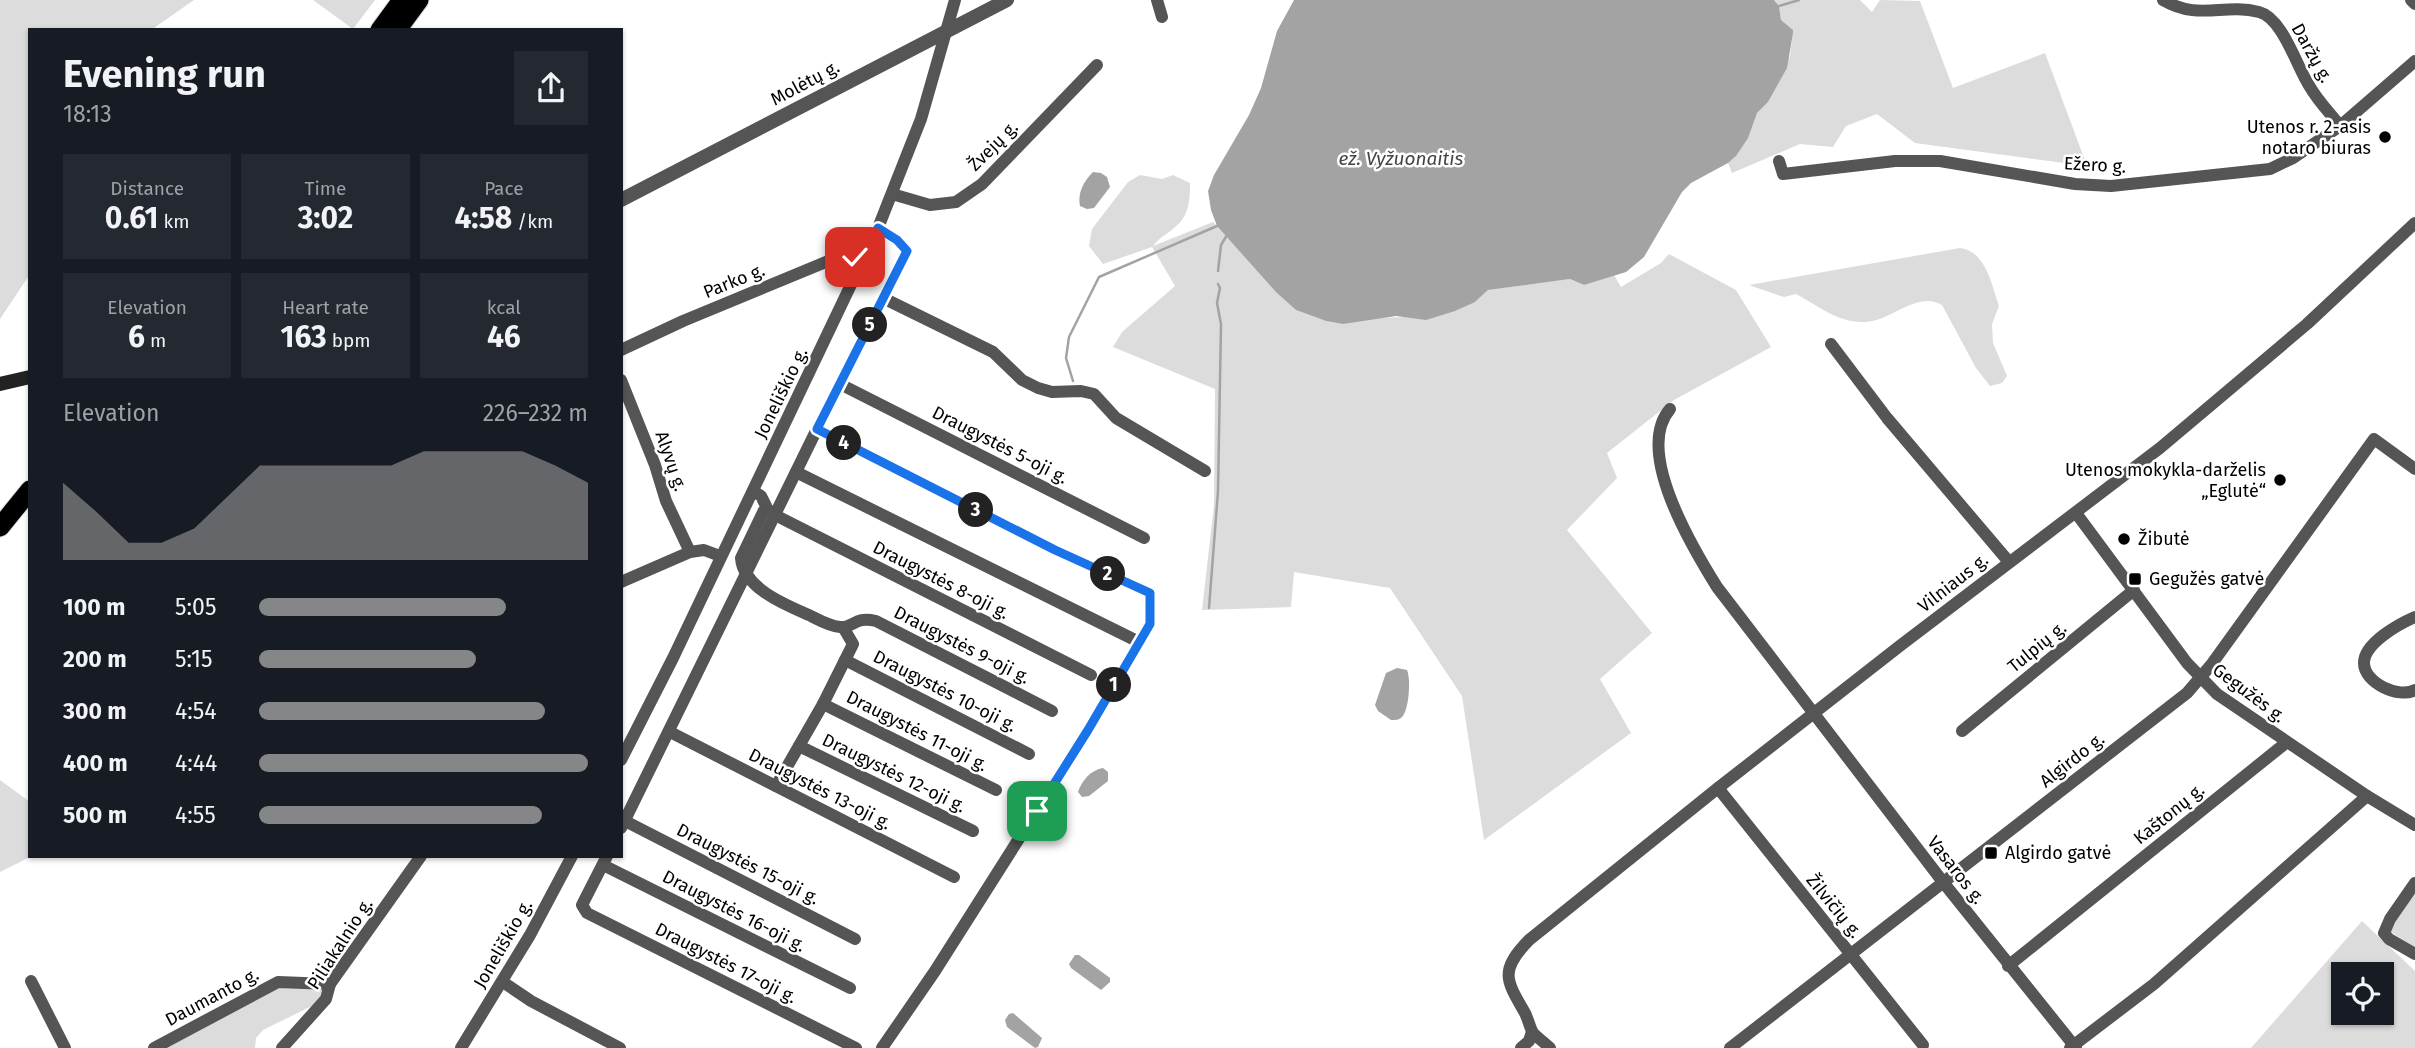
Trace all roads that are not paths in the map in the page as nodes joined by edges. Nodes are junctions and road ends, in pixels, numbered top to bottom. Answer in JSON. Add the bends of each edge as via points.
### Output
{"nodes":[{"id":1,"x":402,"y":0,"type":"edge"},
{"id":2,"x":419,"y":0,"type":"edge"},
{"id":3,"x":955,"y":0,"type":"edge"},
{"id":4,"x":1007,"y":0,"type":"edge"},
{"id":5,"x":1157,"y":0,"type":"edge"},
{"id":6,"x":2163,"y":0,"type":"edge"},
{"id":7,"x":2412,"y":0,"type":"edge"},
{"id":8,"x":2415,"y":4,"type":"edge"},
{"id":9,"x":1162,"y":16,"type":"dead end"},
{"id":10,"x":381,"y":28,"type":"edge"},
{"id":11,"x":398,"y":28,"type":"edge"},
{"id":12,"x":947,"y":30,"type":"junction"},
{"id":13,"x":2415,"y":61,"type":"edge"},
{"id":14,"x":1097,"y":65,"type":"dead end"},
{"id":15,"x":2340,"y":126,"type":"junction"},
{"id":16,"x":1779,"y":161,"type":"dead end"},
{"id":17,"x":892,"y":194,"type":"junction"},
{"id":18,"x":623,"y":199,"type":"edge"},
{"id":19,"x":2415,"y":223,"type":"edge"},
{"id":20,"x":878,"y":228,"type":"junction"},
{"id":21,"x":863,"y":260,"type":"junction"},
{"id":22,"x":883,"y":299,"type":"junction"},
{"id":23,"x":1831,"y":344,"type":"dead end"},
{"id":24,"x":623,"y":349,"type":"edge"},
{"id":25,"x":26,"y":380,"type":"edge"},
{"id":26,"x":0,"y":384,"type":"edge"},
{"id":27,"x":840,"y":384,"type":"junction"},
{"id":28,"x":623,"y":385,"type":"edge"},
{"id":29,"x":1670,"y":409,"type":"dead end"},
{"id":30,"x":817,"y":429,"type":"junction"},
{"id":31,"x":2415,"y":469,"type":"edge"},
{"id":32,"x":1205,"y":471,"type":"dead end"},
{"id":33,"x":796,"y":472,"type":"junction"},
{"id":34,"x":752,"y":491,"type":"junction"},
{"id":35,"x":28,"y":492,"type":"edge"},
{"id":36,"x":770,"y":511,"type":"junction"},
{"id":37,"x":2076,"y":513,"type":"junction"},
{"id":38,"x":0,"y":527,"type":"edge"},
{"id":39,"x":1144,"y":538,"type":"dead end"},
{"id":40,"x":690,"y":552,"type":"junction"},
{"id":41,"x":720,"y":556,"type":"junction"},
{"id":42,"x":2009,"y":562,"type":"junction"},
{"id":43,"x":746,"y":574,"type":"junction"},
{"id":44,"x":623,"y":581,"type":"edge"},
{"id":45,"x":2134,"y":590,"type":"junction"},
{"id":46,"x":2415,"y":617,"type":"edge"},
{"id":47,"x":843,"y":627,"type":"junction"},
{"id":48,"x":1139,"y":642,"type":"junction"},
{"id":49,"x":845,"y":660,"type":"junction"},
{"id":50,"x":1091,"y":675,"type":"dead end"},
{"id":51,"x":2200,"y":678,"type":"junction"},
{"id":52,"x":2415,"y":690,"type":"edge"},
{"id":53,"x":823,"y":704,"type":"junction"},
{"id":54,"x":1052,"y":711,"type":"dead end"},
{"id":55,"x":1814,"y":713,"type":"junction"},
{"id":56,"x":1962,"y":730,"type":"dead end"},
{"id":57,"x":670,"y":732,"type":"junction"},
{"id":58,"x":2287,"y":742,"type":"junction"},
{"id":59,"x":799,"y":746,"type":"junction"},
{"id":60,"x":1029,"y":754,"type":"dead end"},
{"id":61,"x":623,"y":756,"type":"edge"},
{"id":62,"x":776,"y":786,"type":"junction"},
{"id":63,"x":1718,"y":788,"type":"junction"},
{"id":64,"x":996,"y":790,"type":"dead end"},
{"id":65,"x":2367,"y":796,"type":"junction"},
{"id":66,"x":623,"y":825,"type":"edge"},
{"id":67,"x":2415,"y":825,"type":"edge"},
{"id":68,"x":973,"y":831,"type":"dead end"},
{"id":69,"x":420,"y":858,"type":"edge"},
{"id":70,"x":571,"y":858,"type":"edge"},
{"id":71,"x":605,"y":860,"type":"edge"},
{"id":72,"x":954,"y":877,"type":"dead end"},
{"id":73,"x":1943,"y":882,"type":"junction"},
{"id":74,"x":2415,"y":883,"type":"edge"},
{"id":75,"x":855,"y":939,"type":"dead end"},
{"id":76,"x":2415,"y":954,"type":"edge"},
{"id":77,"x":1851,"y":955,"type":"junction"},
{"id":78,"x":2008,"y":966,"type":"junction"},
{"id":79,"x":31,"y":981,"type":"dead end"},
{"id":80,"x":503,"y":982,"type":"junction"},
{"id":81,"x":330,"y":984,"type":"junction"},
{"id":82,"x":850,"y":988,"type":"dead end"},
{"id":83,"x":1532,"y":1032,"type":"junction"},
{"id":84,"x":1923,"y":1045,"type":"dead end"},
{"id":85,"x":2073,"y":1047,"type":"edge"},
{"id":86,"x":65,"y":1048,"type":"edge"},
{"id":87,"x":153,"y":1048,"type":"edge"},
{"id":88,"x":282,"y":1048,"type":"edge"},
{"id":89,"x":461,"y":1048,"type":"edge"},
{"id":90,"x":620,"y":1048,"type":"edge"},
{"id":91,"x":856,"y":1048,"type":"edge"},
{"id":92,"x":882,"y":1048,"type":"edge"},
{"id":93,"x":1521,"y":1048,"type":"edge"},
{"id":94,"x":1550,"y":1048,"type":"edge"},
{"id":95,"x":1730,"y":1048,"type":"edge"}],
"edges":[{"from":1,"to":10,"type":"highway"},
{"from":2,"to":11,"type":"highway"},
{"from":3,"to":12,"type":"street","name":"Joneliškio g."},
{"from":4,"to":12,"type":"street","name":"Molėtų g."},
{"from":5,"to":9,"type":"street"},
{"from":6,"to":15,"type":"street","name":"Daržų g.","via":[[2192,12],[2241,10],[2265,15],[2281,31],[2309,86]]},
{"from":7,"to":8,"type":"street"},
{"from":12,"to":17,"type":"street","name":"Joneliškio g.","via":[[921,119]]},
{"from":12,"to":18,"type":"street","name":"Molėtų g."},
{"from":13,"to":15,"type":"street","name":"Ežero g."},
{"from":14,"to":17,"type":"street","name":"Žvejų g.","via":[[982,184],[956,202],[930,205]]},
{"from":15,"to":16,"type":"street","name":"Ežero g.","via":[[2270,169],[2111,186],[1940,161],[1895,161],[1783,174]]},
{"from":17,"to":20,"type":"street","name":"Joneliškio g."},
{"from":19,"to":37,"type":"street","name":"Vilniaus g.","via":[[2228,393]]},
{"from":20,"to":21,"type":"street","name":"Joneliškio g."},
{"from":20,"to":22,"type":"street","via":[[907,251]]},
{"from":21,"to":24,"type":"street","name":"Parko g.","via":[[838,257]]},
{"from":21,"to":34,"type":"street","name":"Joneliškio g."},
{"from":22,"to":27,"type":"street"},
{"from":22,"to":32,"type":"street","via":[[993,352],[1014,374],[1038,388],[1094,394],[1124,424]]},
{"from":23,"to":42,"type":"street","via":[[1894,427]]},
{"from":25,"to":26,"type":"main road"},
{"from":27,"to":30,"type":"street"},
{"from":27,"to":39,"type":"street","name":"Draugystės 5-oji g."},
{"from":28,"to":40,"type":"street","name":"Alyvų g."},
{"from":29,"to":55,"type":"street","name":"Vasaros g.","via":[[1658,429],[1659,461],[1695,551],[1717,587]]},
{"from":30,"to":33,"type":"street"},
{"from":30,"to":48,"type":"street","via":[[1150,593],[1150,624]]},
{"from":31,"to":51,"type":"street","name":"Algirdo g.","via":[[2374,439]]},
{"from":33,"to":36,"type":"street"},
{"from":33,"to":48,"type":"street"},
{"from":34,"to":36,"type":"street"},
{"from":34,"to":41,"type":"street","name":"Joneliškio g."},
{"from":35,"to":38,"type":"highway"},
{"from":36,"to":43,"type":"street"},
{"from":36,"to":50,"type":"street","name":"Draugystės 8-oji g."},
{"from":37,"to":42,"type":"street","name":"Vilniaus g."},
{"from":37,"to":45,"type":"street","name":"Gegužės g."},
{"from":40,"to":41,"type":"street","via":[[704,550]]},
{"from":40,"to":44,"type":"street"},
{"from":41,"to":61,"type":"street","name":"Joneliškio g."},
{"from":42,"to":55,"type":"street","name":"Vilniaus g."},
{"from":43,"to":47,"type":"street","name":"Draugystės 9-oji g.","via":[[771,598]]},
{"from":43,"to":57,"type":"street"},
{"from":45,"to":51,"type":"street","name":"Gegužės g."},
{"from":45,"to":56,"type":"street","name":"Tulpių g."},
{"from":46,"to":52,"type":"street","via":[[2391,629],[2370,648],[2364,666],[2367,674],[2389,690]]},
{"from":47,"to":49,"type":"street","via":[[853,644]]},
{"from":47,"to":54,"type":"street","name":"Draugystės 9-oji g.","via":[[862,618],[876,621]]},
{"from":48,"to":92,"type":"street","via":[[1081,742]]},
{"from":49,"to":53,"type":"street"},
{"from":49,"to":60,"type":"street","name":"Draugystės 10-oji g."},
{"from":51,"to":58,"type":"street","name":"Gegužės g."},
{"from":51,"to":73,"type":"street","name":"Algirdo g.","via":[[2187,693]]},
{"from":53,"to":59,"type":"street"},
{"from":53,"to":64,"type":"street","name":"Draugystės 11-oji g."},
{"from":55,"to":63,"type":"street","name":"Vilniaus g."},
{"from":55,"to":73,"type":"street","name":"Vasaros g."},
{"from":57,"to":62,"type":"street","name":"Draugystės 13-oji g."},
{"from":57,"to":66,"type":"street"},
{"from":58,"to":65,"type":"street","name":"Gegužės g."},
{"from":58,"to":78,"type":"street","name":"Kaštonų g."},
{"from":59,"to":62,"type":"street"},
{"from":59,"to":68,"type":"street","name":"Draugystės 12-oji g."},
{"from":62,"to":72,"type":"street","name":"Draugystės 13-oji g."},
{"from":63,"to":77,"type":"street","name":"Žilvičių g."},
{"from":63,"to":83,"type":"street","name":"Vilniaus g.","via":[[1529,940],[1510,966],[1508,985]]},
{"from":65,"to":67,"type":"street","name":"Gegužės g."},
{"from":65,"to":85,"type":"street","name":"Vasaros g.","via":[[2154,984]]},
{"from":66,"to":75,"type":"street","name":"Draugystės 15-oji g."},
{"from":69,"to":81,"type":"street","name":"Piliakalnio g."},
{"from":70,"to":80,"type":"street","name":"Joneliškio g."},
{"from":71,"to":82,"type":"street","name":"Draugystės 16-oji g."},
{"from":71,"to":91,"type":"street","name":"Draugystės 17-oji g.","via":[[582,905],[587,913]]},
{"from":73,"to":77,"type":"street","name":"Algirdo g."},
{"from":73,"to":78,"type":"street","name":"Vasaros g."},
{"from":74,"to":76,"type":"street","via":[[2384,933]]},
{"from":77,"to":84,"type":"street","name":"Žilvičių g."},
{"from":77,"to":95,"type":"street","name":"Algirdo g."},
{"from":78,"to":85,"type":"street","name":"Vasaros g."},
{"from":79,"to":86,"type":"street"},
{"from":80,"to":89,"type":"street","name":"Joneliškio g."},
{"from":80,"to":90,"type":"street"},
{"from":81,"to":87,"type":"street","name":"Daumanto g.","via":[[278,982]]},
{"from":81,"to":88,"type":"street","name":"Piliakalnio g.","via":[[326,999]]},
{"from":83,"to":93,"type":"street"},
{"from":83,"to":94,"type":"street"}]}
